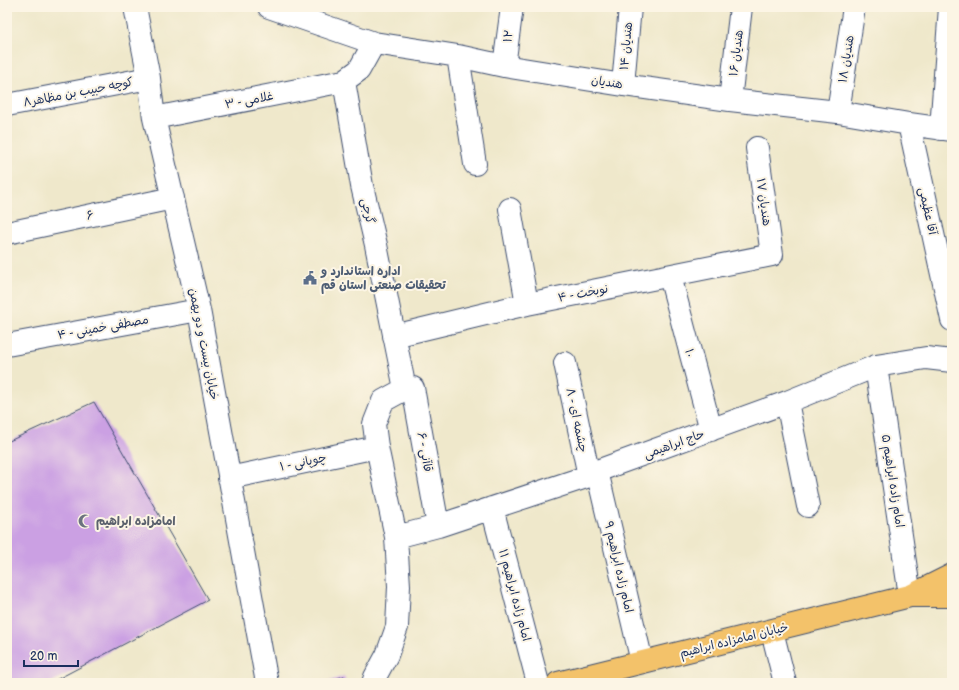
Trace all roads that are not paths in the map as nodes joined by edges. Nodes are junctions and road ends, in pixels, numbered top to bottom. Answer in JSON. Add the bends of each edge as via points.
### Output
{"nodes":[{"id":1,"x":135,"y":7,"type":"edge"},
{"id":2,"x":269,"y":7,"type":"edge"},
{"id":3,"x":512,"y":7,"type":"edge"},
{"id":4,"x":630,"y":7,"type":"edge"},
{"id":5,"x":741,"y":7,"type":"edge"},
{"id":6,"x":854,"y":7,"type":"edge"},
{"id":7,"x":950,"y":7,"type":"edge"},
{"id":8,"x":374,"y":43,"type":"junction"},
{"id":9,"x":458,"y":56,"type":"junction"},
{"id":10,"x":504,"y":66,"type":"junction"},
{"id":11,"x":149,"y":78,"type":"junction"},
{"id":12,"x":344,"y":81,"type":"junction"},
{"id":13,"x":623,"y":85,"type":"junction"},
{"id":14,"x":730,"y":100,"type":"junction"},
{"id":15,"x":7,"y":105,"type":"edge"},
{"id":16,"x":838,"y":112,"type":"junction"},
{"id":17,"x":154,"y":118,"type":"junction"},
{"id":18,"x":909,"y":124,"type":"junction"},
{"id":19,"x":946,"y":129,"type":"edge"},
{"id":20,"x":757,"y":148,"type":"dead end"},
{"id":21,"x":475,"y":164,"type":"dead end"},
{"id":22,"x":173,"y":198,"type":"junction"},
{"id":23,"x":510,"y":209,"type":"dead end"},
{"id":24,"x":7,"y":233,"type":"edge"},
{"id":25,"x":772,"y":255,"type":"joint"},
{"id":26,"x":670,"y":276,"type":"junction"},
{"id":27,"x":527,"y":304,"type":"junction"},
{"id":28,"x":199,"y":310,"type":"junction"},
{"id":29,"x":952,"y":320,"type":"edge"},
{"id":30,"x":394,"y":336,"type":"junction"},
{"id":31,"x":7,"y":345,"type":"edge"},
{"id":32,"x":952,"y":360,"type":"edge"},
{"id":33,"x":565,"y":363,"type":"dead end"},
{"id":34,"x":876,"y":366,"type":"junction"},
{"id":35,"x":405,"y":389,"type":"junction"},
{"id":36,"x":787,"y":402,"type":"junction"},
{"id":37,"x":711,"y":430,"type":"junction"},
{"id":38,"x":377,"y":447,"type":"junction"},
{"id":39,"x":593,"y":474,"type":"junction"},
{"id":40,"x":229,"y":478,"type":"junction"},
{"id":41,"x":808,"y":506,"type":"dead end"},
{"id":42,"x":492,"y":508,"type":"junction"},
{"id":43,"x":438,"y":526,"type":"junction"},
{"id":44,"x":396,"y":537,"type":"junction"},
{"id":45,"x":952,"y":575,"type":"edge"},
{"id":46,"x":910,"y":596,"type":"junction"},
{"id":47,"x":952,"y":596,"type":"edge"},
{"id":48,"x":772,"y":631,"type":"junction"},
{"id":49,"x":642,"y":662,"type":"junction"},
{"id":50,"x":591,"y":679,"type":"edge"},
{"id":51,"x":267,"y":683,"type":"edge"},
{"id":52,"x":373,"y":683,"type":"edge"},
{"id":53,"x":538,"y":683,"type":"edge"},
{"id":54,"x":558,"y":683,"type":"edge"},
{"id":55,"x":785,"y":683,"type":"edge"}],
"edges":[{"from":1,"to":11,"type":"street","name":"خیابان بیست و دو بهمن"},
{"from":2,"to":8,"type":"street","name":"هندیان"},
{"from":3,"to":10,"type":"street","name":"۱۲"},
{"from":4,"to":13,"type":"street","name":"هندیان ۱۴"},
{"from":5,"to":14,"type":"street","name":"هندیان ۱۶"},
{"from":6,"to":16,"type":"street","name":"هندیان ۱۸"},
{"from":7,"to":19,"type":"street"},
{"from":8,"to":9,"type":"street","name":"هندیان"},
{"from":8,"to":12,"type":"street","via":[[359,70]]},
{"from":9,"to":10,"type":"street","name":"هندیان"},
{"from":9,"to":21,"type":"street"},
{"from":10,"to":13,"type":"street","name":"هندیان"},
{"from":11,"to":15,"type":"street","name":"کوچه حبیب بن مظاهر۸"},
{"from":11,"to":17,"type":"street","name":"خیابان بیست و دو بهمن"},
{"from":12,"to":17,"type":"street","name":"۳ - غلامی"},
{"from":12,"to":30,"type":"street","name":"گرجی","via":[[362,186]]},
{"from":13,"to":14,"type":"street","name":"هندیان"},
{"from":14,"to":16,"type":"street","name":"هندیان"},
{"from":16,"to":18,"type":"street","name":"هندیان"},
{"from":17,"to":22,"type":"street","name":"خیابان بیست و دو بهمن"},
{"from":18,"to":19,"type":"street","name":"هندیان"},
{"from":18,"to":29,"type":"street","name":"آقا عظیمی"},
{"from":20,"to":25,"type":"street","name":"هندیان ۱۷"},
{"from":22,"to":24,"type":"street","name":"۶"},
{"from":22,"to":28,"type":"street","name":"خیابان بیست و دو بهمن"},
{"from":23,"to":27,"type":"street"},
{"from":25,"to":26,"type":"street","name":"۴ - نوبخت"},
{"from":26,"to":27,"type":"street","name":"۴ - نوبخت"},
{"from":26,"to":37,"type":"street","name":"۱۰"},
{"from":27,"to":30,"type":"street","name":"۴ - نوبخت"},
{"from":28,"to":31,"type":"street","name":"۴ - مصطفی خمینی"},
{"from":28,"to":40,"type":"street","name":"خیابان بیست و دو بهمن"},
{"from":30,"to":35,"type":"street","name":"گرجی"},
{"from":32,"to":34,"type":"street","name":"حاج ابراهیمی","via":[[926,358]]},
{"from":33,"to":39,"type":"street","name":"۸ - چشمه ای"},
{"from":34,"to":36,"type":"street","name":"حاج ابراهیمی"},
{"from":34,"to":46,"type":"street","name":"امام زاده ابراهیم ۵"},
{"from":35,"to":38,"type":"street","via":[[383,401],[374,424]]},
{"from":35,"to":43,"type":"street","name":"۶ - قاآنی","via":[[413,388]]},
{"from":36,"to":37,"type":"street","name":"حاج ابراهیمی"},
{"from":36,"to":41,"type":"street"},
{"from":37,"to":39,"type":"street","name":"حاج ابراهیمی"},
{"from":38,"to":40,"type":"street","name":"۱ - چوپانی"},
{"from":38,"to":44,"type":"street"},
{"from":39,"to":42,"type":"street","name":"حاج ابراهیمی"},
{"from":39,"to":49,"type":"street","name":"امام زاده ابراهيم ۹"},
{"from":40,"to":51,"type":"street","name":"خیابان بیست و دو بهمن"},
{"from":42,"to":43,"type":"street","name":"حاج ابراهیمی"},
{"from":42,"to":53,"type":"street","name":"امام زاده ابراهیم ۱۱"},
{"from":43,"to":44,"type":"street","name":"حاج ابراهیمی"},
{"from":44,"to":52,"type":"street","via":[[397,627]]},
{"from":45,"to":46,"type":"main road","name":"خیابان امامزاده ابراهیم"},
{"from":46,"to":47,"type":"main road","name":"خیابان امامزاده ابراهیم"},
{"from":46,"to":48,"type":"main road","name":"خیابان امامزاده ابراهیم"},
{"from":48,"to":49,"type":"main road","name":"خیابان امامزاده ابراهیم"},
{"from":48,"to":55,"type":"street"},
{"from":49,"to":50,"type":"main road","name":"خیابان امامزاده ابراهیم"},
{"from":50,"to":54,"type":"main road","name":"خیابان امامزاده ابراهیم"}]}
